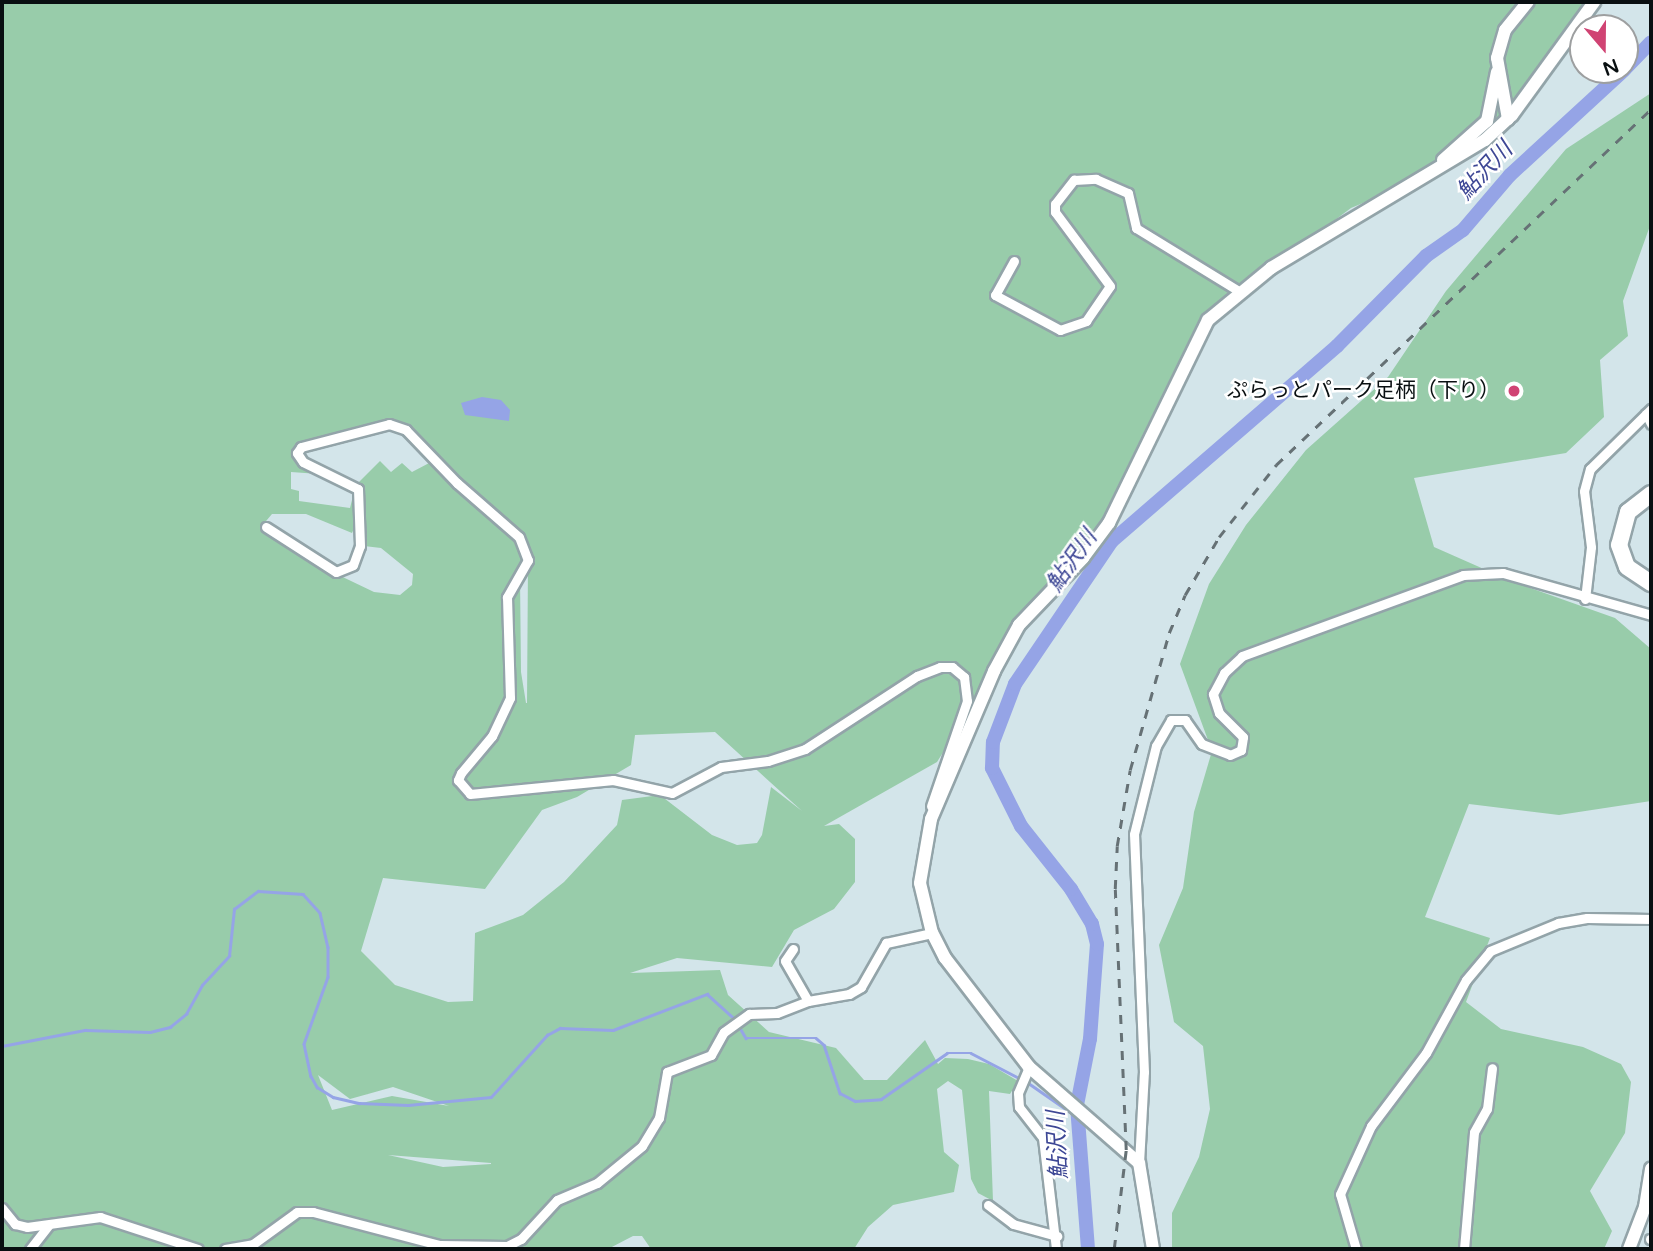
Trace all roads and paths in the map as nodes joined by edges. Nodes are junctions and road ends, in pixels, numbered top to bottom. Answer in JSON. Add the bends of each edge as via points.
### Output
{"nodes":[{"id":1,"x":1528,"y":2,"type":"edge"},
{"id":2,"x":1594,"y":2,"type":"edge"},
{"id":3,"x":1497,"y":72,"type":"junction"},
{"id":4,"x":1508,"y":119,"type":"junction"},
{"id":5,"x":1422,"y":182,"type":"junction"},
{"id":6,"x":1014,"y":261,"type":"dead end"},
{"id":7,"x":1239,"y":290,"type":"junction"},
{"id":8,"x":1649,"y":412,"type":"edge"},
{"id":9,"x":1651,"y":424,"type":"edge"},
{"id":10,"x":1651,"y":494,"type":"edge"},
{"id":11,"x":266,"y":527,"type":"dead end"},
{"id":12,"x":1651,"y":583,"type":"edge"},
{"id":13,"x":1585,"y":599,"type":"junction"},
{"id":14,"x":1651,"y":615,"type":"edge"},
{"id":15,"x":924,"y":846,"type":"junction"},
{"id":16,"x":1651,"y":919,"type":"edge"},
{"id":17,"x":932,"y":933,"type":"junction"},
{"id":18,"x":793,"y":949,"type":"dead end"},
{"id":19,"x":808,"y":1001,"type":"junction"},
{"id":20,"x":1029,"y":1068,"type":"junction"},
{"id":21,"x":1492,"y":1068,"type":"dead end"},
{"id":22,"x":1139,"y":1163,"type":"junction"},
{"id":23,"x":1651,"y":1168,"type":"edge"},
{"id":24,"x":988,"y":1205,"type":"dead end"},
{"id":25,"x":2,"y":1208,"type":"edge"},
{"id":26,"x":49,"y":1225,"type":"junction"},
{"id":27,"x":1057,"y":1236,"type":"junction"},
{"id":28,"x":30,"y":1249,"type":"edge"},
{"id":29,"x":198,"y":1249,"type":"edge"},
{"id":30,"x":225,"y":1249,"type":"edge"},
{"id":31,"x":1056,"y":1249,"type":"edge"},
{"id":32,"x":1153,"y":1249,"type":"edge"},
{"id":33,"x":1356,"y":1249,"type":"edge"},
{"id":34,"x":1464,"y":1249,"type":"edge"},
{"id":35,"x":1629,"y":1249,"type":"edge"}],
"edges":[{"from":1,"to":3,"type":"street","via":[[1505,30]]},
{"from":2,"to":4,"type":"street"},
{"from":3,"to":4,"type":"street"},
{"from":3,"to":5,"type":"street","via":[[1492,110],[1484,126],[1426,172]]},
{"from":4,"to":5,"type":"street","via":[[1470,152]]},
{"from":5,"to":7,"type":"street"},
{"from":6,"to":7,"type":"street","via":[[995,295],[1060,330],[1086,321],[1110,286],[1055,212],[1055,204],[1074,180],[1096,179],[1128,193],[1136,228]]},
{"from":7,"to":15,"type":"street","via":[[1208,320],[1109,523],[1083,558],[1019,625],[951,772]]},
{"from":8,"to":9,"type":"street"},
{"from":8,"to":13,"type":"street","via":[[1590,469],[1584,491],[1591,547]]},
{"from":10,"to":12,"type":"highway","via":[[1628,512],[1619,545],[1628,568]]},
{"from":11,"to":15,"type":"street","via":[[337,572],[353,565],[360,546],[358,489],[303,462],[297,453],[301,447],[389,424],[406,430],[519,537],[528,560],[507,597],[510,698],[492,736],[458,780],[470,794],[613,780],[672,793],[721,767],[768,761],[806,749],[930,669],[959,671],[967,701],[927,819]]},
{"from":13,"to":14,"type":"street"},
{"from":13,"to":22,"type":"street","via":[[1503,573],[1463,575],[1242,656],[1224,673],[1213,694],[1219,713],[1243,737],[1241,750],[1230,755],[1202,744],[1185,720],[1171,720],[1156,746],[1133,834],[1144,1072]]},
{"from":15,"to":17,"type":"street","via":[[920,883]]},
{"from":16,"to":33,"type":"street","via":[[1587,918],[1558,923],[1490,951],[1466,980],[1426,1052],[1371,1126],[1340,1194]]},
{"from":17,"to":19,"type":"street","via":[[886,943],[861,987],[849,994]]},
{"from":17,"to":20,"type":"street","via":[[945,958]]},
{"from":18,"to":19,"type":"street","via":[[785,961]]},
{"from":19,"to":30,"type":"street","via":[[777,1013],[750,1014],[724,1032],[711,1055],[667,1072],[653,1133],[625,1163],[597,1183],[557,1200],[522,1239],[507,1246],[440,1245],[313,1212],[297,1212],[253,1244]]},
{"from":20,"to":22,"type":"street"},
{"from":20,"to":27,"type":"street","via":[[1018,1093],[1019,1107],[1043,1138]]},
{"from":21,"to":34,"type":"street","via":[[1487,1108],[1474,1132]]},
{"from":22,"to":32,"type":"street"},
{"from":23,"to":35,"type":"street","via":[[1645,1207]]},
{"from":24,"to":27,"type":"street","via":[[1013,1224]]},
{"from":25,"to":26,"type":"street","via":[[15,1224]]},
{"from":26,"to":28,"type":"street"},
{"from":26,"to":29,"type":"street","via":[[100,1217]]},
{"from":27,"to":31,"type":"street"}]}
